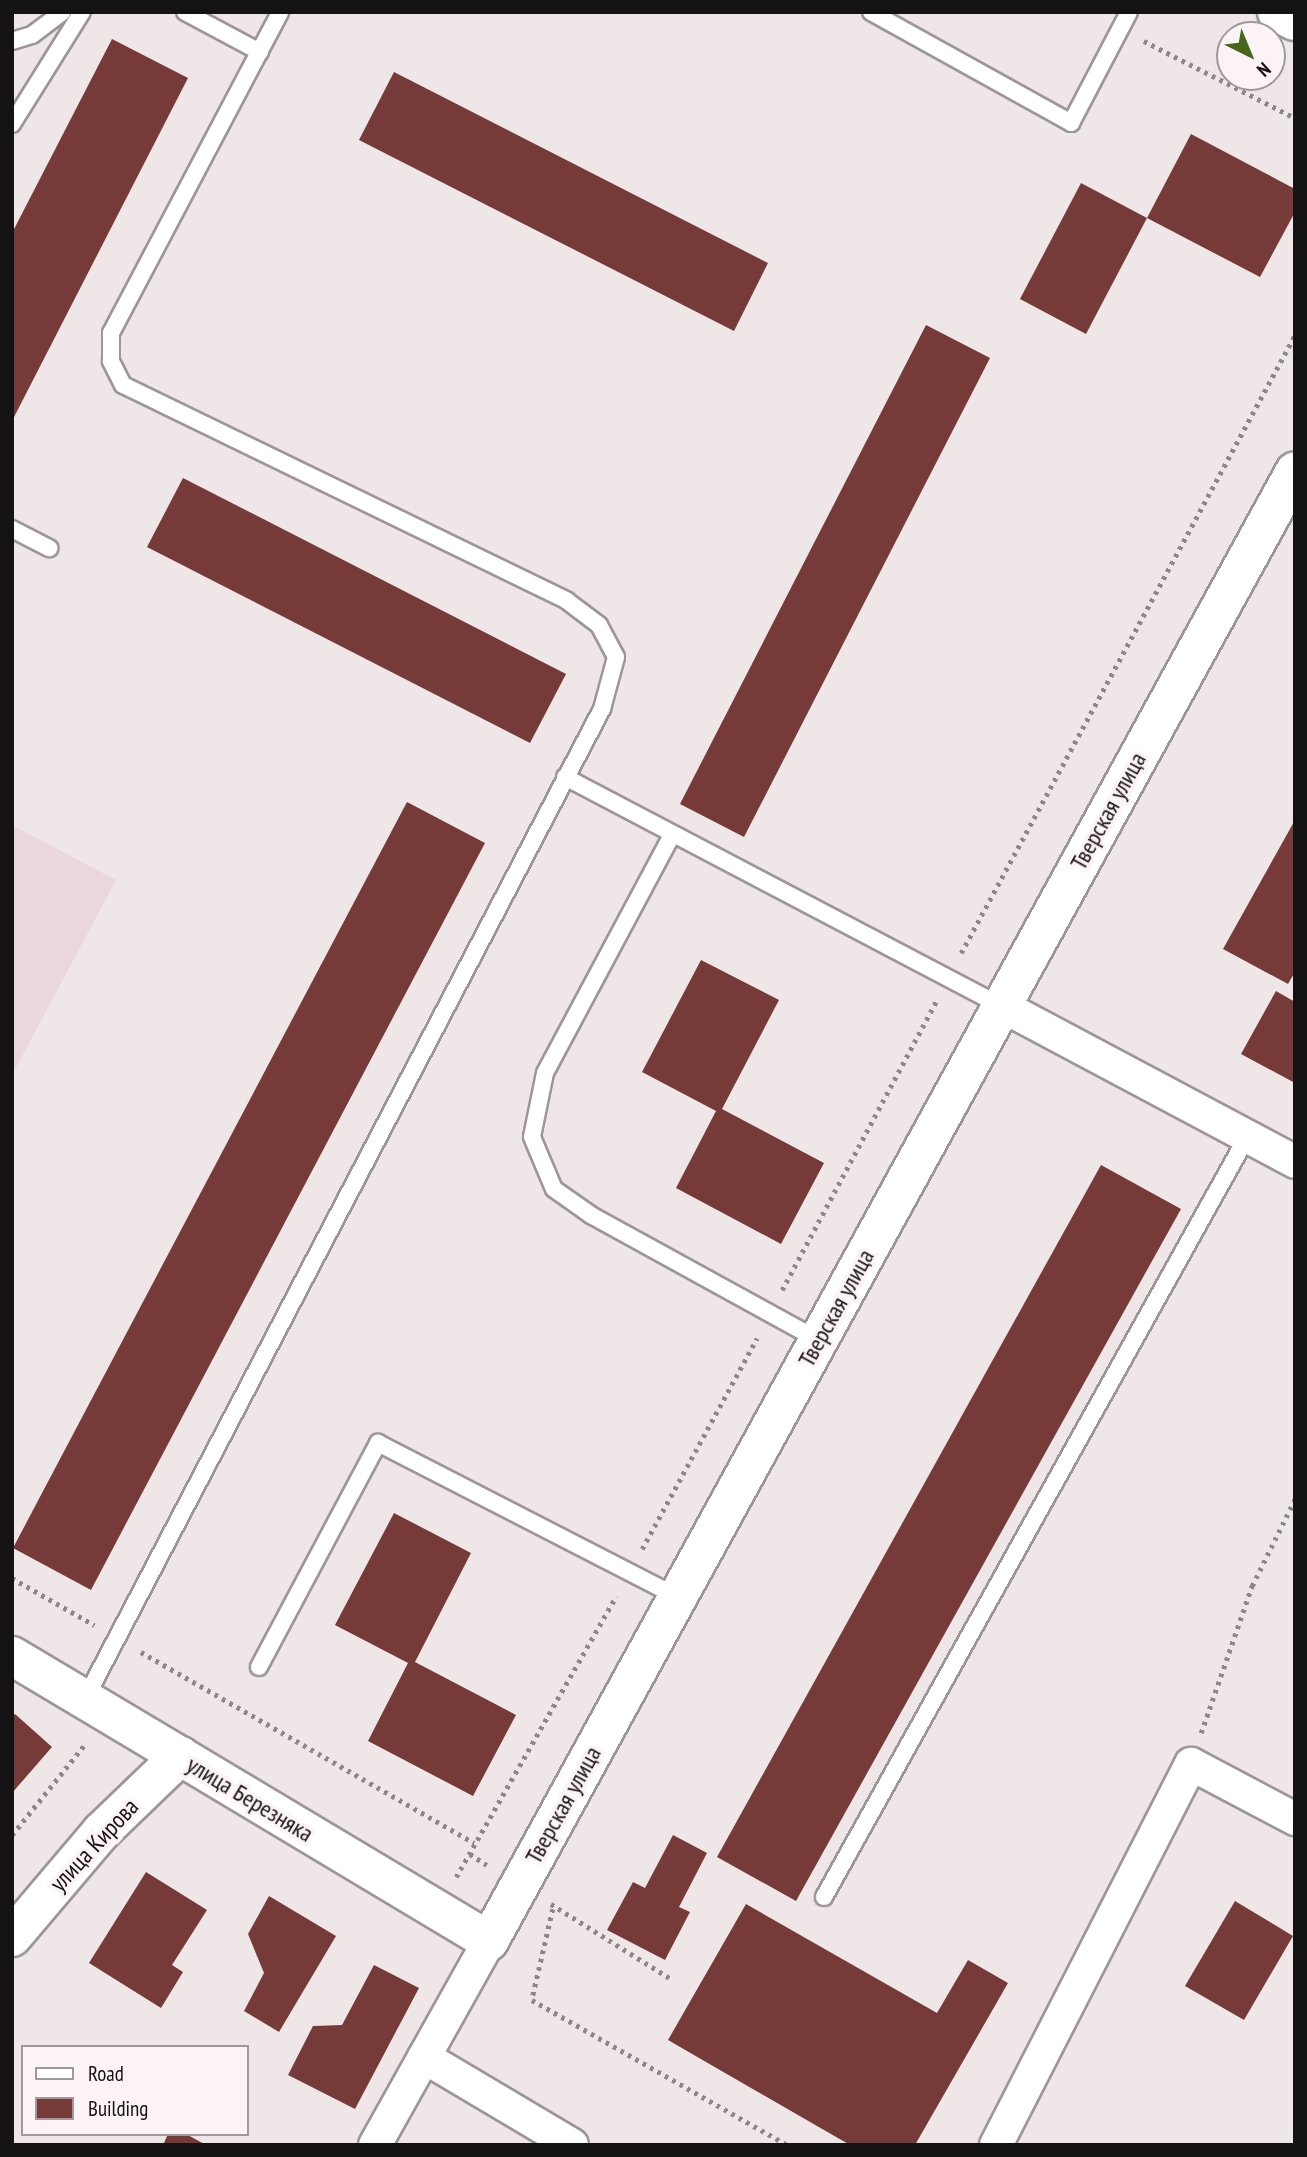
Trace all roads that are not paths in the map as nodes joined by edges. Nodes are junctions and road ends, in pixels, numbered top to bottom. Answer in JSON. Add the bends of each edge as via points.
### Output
{"nodes":[{"id":1,"x":62,"y":12,"type":"edge"},
{"id":2,"x":82,"y":12,"type":"edge"},
{"id":3,"x":186,"y":12,"type":"edge"},
{"id":4,"x":281,"y":12,"type":"edge"},
{"id":5,"x":871,"y":12,"type":"edge"},
{"id":6,"x":1129,"y":12,"type":"edge"},
{"id":7,"x":1277,"y":12,"type":"edge"},
{"id":8,"x":1295,"y":21,"type":"edge"},
{"id":9,"x":12,"y":41,"type":"edge"},
{"id":10,"x":260,"y":52,"type":"junction"},
{"id":11,"x":12,"y":124,"type":"edge"},
{"id":12,"x":1295,"y":471,"type":"edge"},
{"id":13,"x":12,"y":529,"type":"edge"},
{"id":14,"x":49,"y":548,"type":"dead end"},
{"id":15,"x":565,"y":777,"type":"junction"},
{"id":16,"x":672,"y":835,"type":"junction"},
{"id":17,"x":1002,"y":1006,"type":"junction"},
{"id":18,"x":1247,"y":1137,"type":"junction"},
{"id":19,"x":1295,"y":1162,"type":"edge"},
{"id":20,"x":818,"y":1340,"type":"junction"},
{"id":21,"x":678,"y":1597,"type":"junction"},
{"id":22,"x":12,"y":1656,"type":"edge"},
{"id":23,"x":259,"y":1667,"type":"dead end"},
{"id":24,"x":85,"y":1699,"type":"junction"},
{"id":25,"x":180,"y":1756,"type":"junction"},
{"id":26,"x":1295,"y":1819,"type":"edge"},
{"id":27,"x":824,"y":1897,"type":"dead end"},
{"id":28,"x":12,"y":1937,"type":"edge"},
{"id":29,"x":489,"y":1941,"type":"junction"},
{"id":30,"x":424,"y":2056,"type":"junction"},
{"id":31,"x":375,"y":2145,"type":"edge"},
{"id":32,"x":572,"y":2145,"type":"edge"},
{"id":33,"x":996,"y":2145,"type":"edge"}],
"edges":[{"from":1,"to":9,"type":"lane","via":[[32,35]]},
{"from":2,"to":11,"type":"lane"},
{"from":3,"to":10,"type":"lane"},
{"from":4,"to":10,"type":"lane"},
{"from":5,"to":6,"type":"lane","via":[[1071,123]]},
{"from":7,"to":8,"type":"main road"},
{"from":10,"to":15,"type":"lane","via":[[111,333],[111,361],[123,386],[566,600],[599,625],[616,657],[603,709]]},
{"from":12,"to":17,"type":"main road","name":"Тверская улица"},
{"from":13,"to":14,"type":"lane"},
{"from":15,"to":16,"type":"lane"},
{"from":15,"to":24,"type":"lane"},
{"from":16,"to":17,"type":"lane"},
{"from":16,"to":20,"type":"lane","via":[[545,1073],[532,1137],[554,1189],[591,1215]]},
{"from":17,"to":18,"type":"street"},
{"from":17,"to":20,"type":"main road","name":"Тверская улица"},
{"from":18,"to":19,"type":"street"},
{"from":18,"to":27,"type":"lane"},
{"from":20,"to":21,"type":"main road","name":"Тверская улица"},
{"from":21,"to":23,"type":"lane","via":[[378,1443]]},
{"from":21,"to":29,"type":"main road","name":"Тверская улица"},
{"from":22,"to":24,"type":"main road","name":"улица Березняка"},
{"from":24,"to":25,"type":"main road","name":"улица Березняка"},
{"from":25,"to":28,"type":"main road","name":"улица Кирова","via":[[101,1832]]},
{"from":25,"to":29,"type":"main road","name":"улица Березняка"},
{"from":26,"to":33,"type":"street","via":[[1191,1763]]},
{"from":29,"to":30,"type":"street","name":"Тверская улица"},
{"from":30,"to":31,"type":"street","name":"Тверская улица"},
{"from":30,"to":32,"type":"street"}]}
